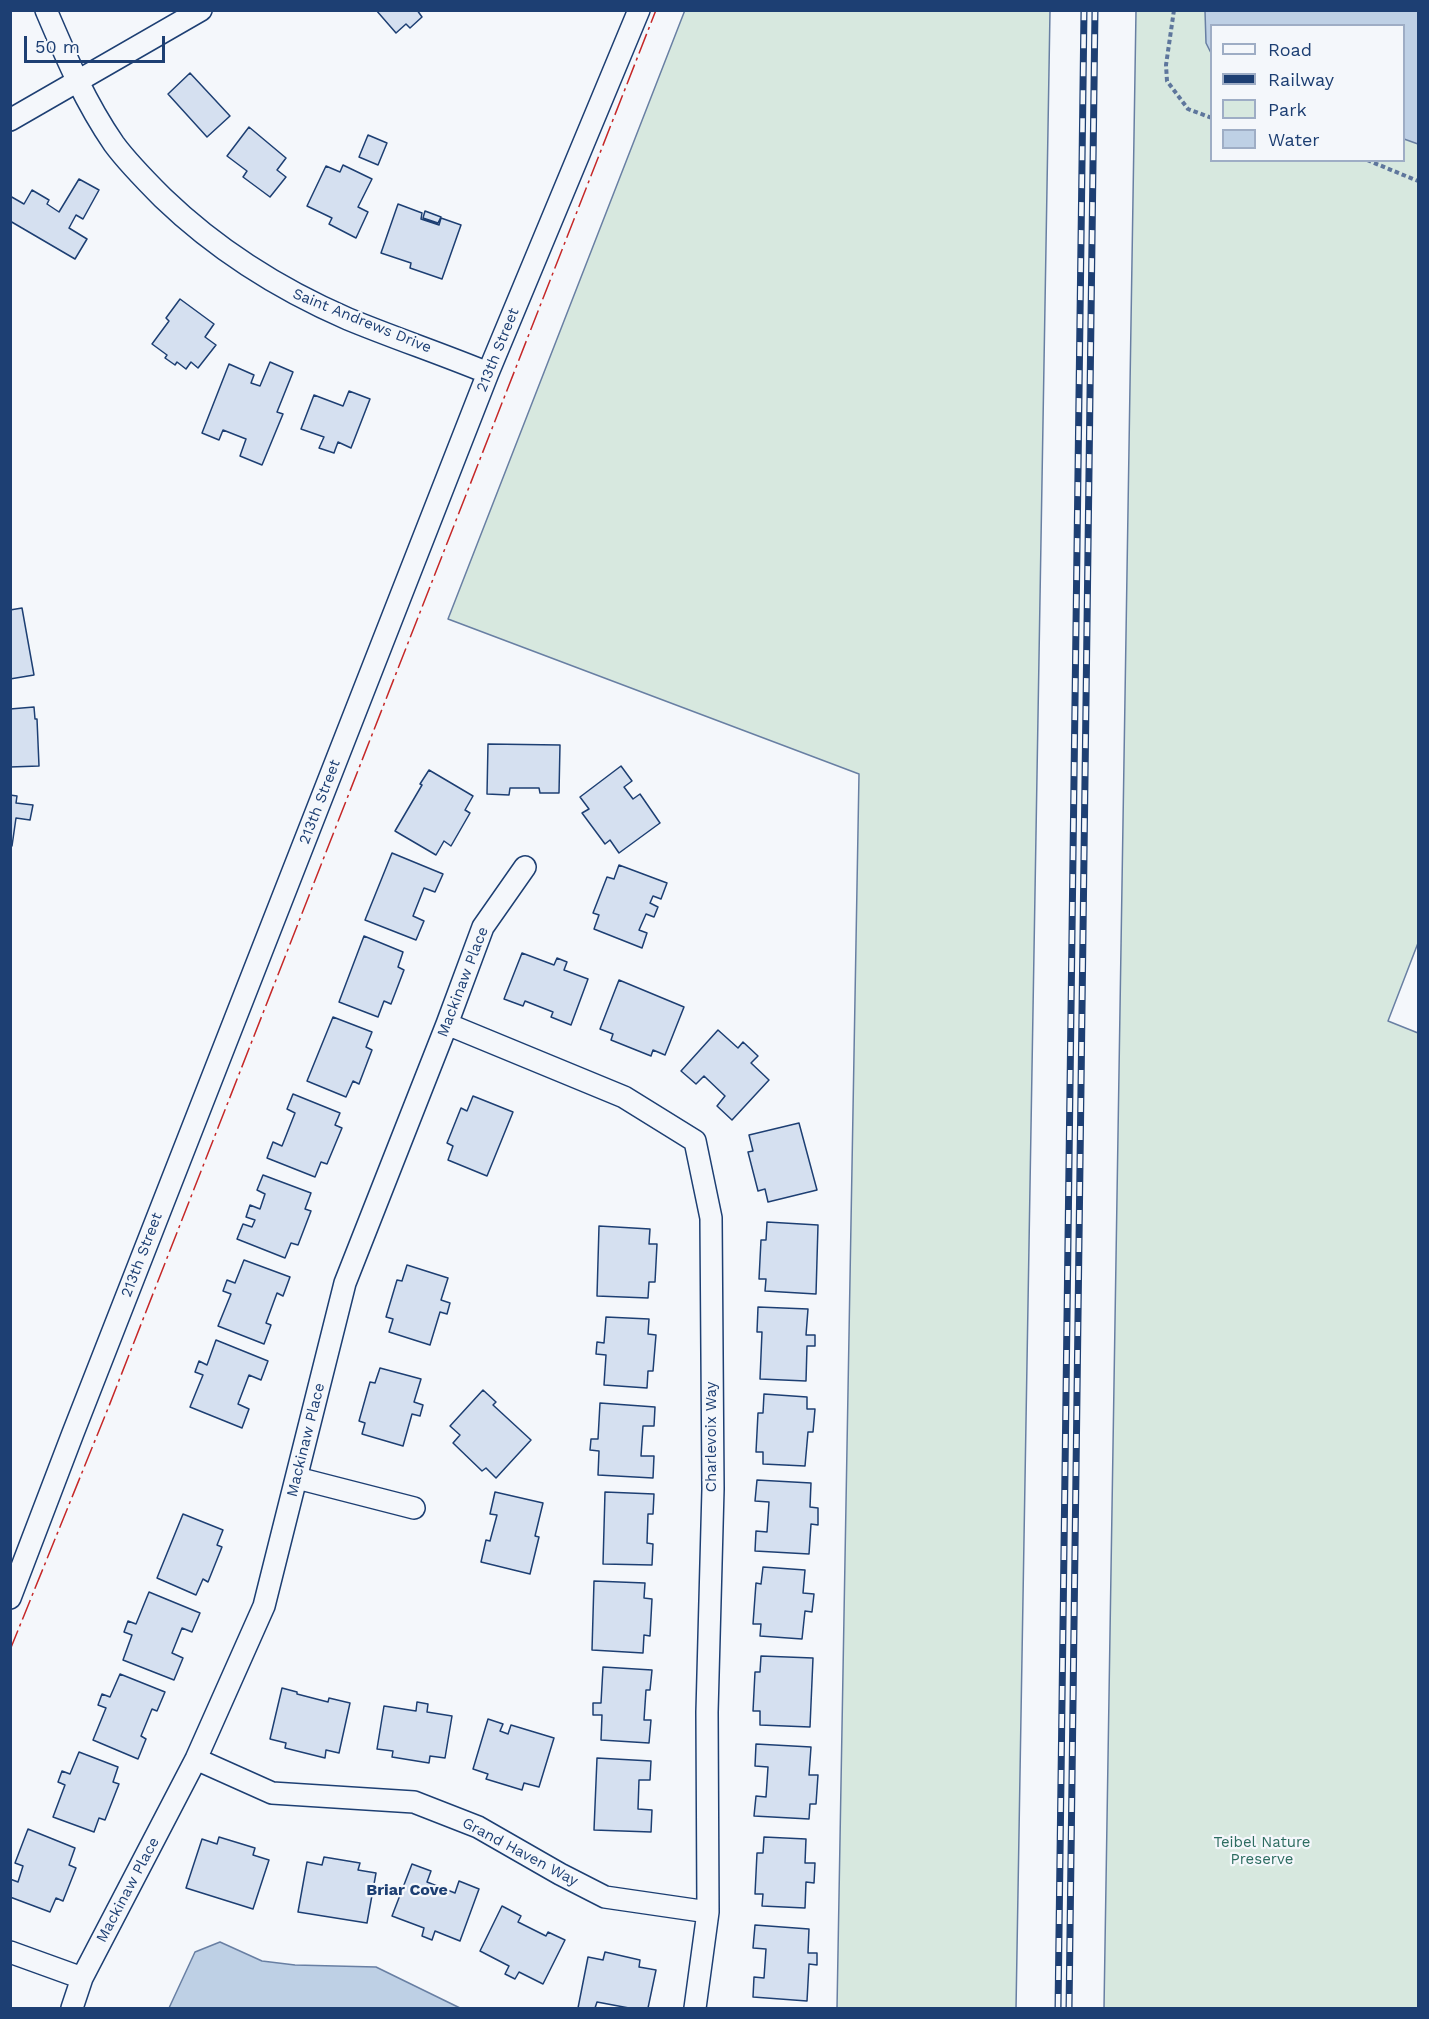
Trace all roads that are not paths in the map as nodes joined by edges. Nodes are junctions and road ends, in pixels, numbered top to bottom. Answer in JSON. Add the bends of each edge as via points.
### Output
{"nodes":[{"id":1,"x":46,"y":10,"type":"edge"},
{"id":2,"x":201,"y":10,"type":"edge"},
{"id":3,"x":639,"y":10,"type":"edge"},
{"id":4,"x":76,"y":81,"type":"junction"},
{"id":5,"x":10,"y":120,"type":"edge"},
{"id":6,"x":488,"y":373,"type":"junction"},
{"id":7,"x":525,"y":867,"type":"dead end"},
{"id":8,"x":447,"y":1024,"type":"junction"},
{"id":9,"x":297,"y":1478,"type":"junction"},
{"id":10,"x":414,"y":1508,"type":"dead end"},
{"id":11,"x":10,"y":1599,"type":"edge"},
{"id":12,"x":196,"y":1759,"type":"junction"},
{"id":13,"x":708,"y":1912,"type":"junction"},
{"id":14,"x":10,"y":1952,"type":"edge"},
{"id":15,"x":81,"y":1978,"type":"junction"},
{"id":16,"x":72,"y":2008,"type":"edge"},
{"id":17,"x":695,"y":2008,"type":"edge"}],
"edges":[{"from":1,"to":4,"type":"street","name":"Saint Andrews Drive"},
{"from":2,"to":4,"type":"street"},
{"from":3,"to":6,"type":"street","name":"213th Street"},
{"from":4,"to":5,"type":"street"},
{"from":4,"to":6,"type":"street","name":"Saint Andrews Drive","via":[[115,145],[148,184],[189,223],[234,257],[285,289],[349,319]]},
{"from":6,"to":11,"type":"street","name":"213th Street"},
{"from":7,"to":8,"type":"street","name":"Mackinaw Place","via":[[483,927]]},
{"from":8,"to":9,"type":"street","name":"Mackinaw Place","via":[[345,1283]]},
{"from":8,"to":13,"type":"street","name":"Charlevoix Way","via":[[624,1097],[695,1141],[711,1218]]},
{"from":9,"to":10,"type":"street"},
{"from":9,"to":12,"type":"street","name":"Mackinaw Place","via":[[264,1606]]},
{"from":12,"to":13,"type":"street","name":"Grand Haven Way","via":[[272,1793],[414,1802],[478,1827],[605,1897]]},
{"from":12,"to":15,"type":"street","name":"Mackinaw Place"},
{"from":13,"to":17,"type":"street","name":"Charlevoix Way"},
{"from":14,"to":15,"type":"street"},
{"from":15,"to":16,"type":"street","name":"Mackinaw Place"}]}
